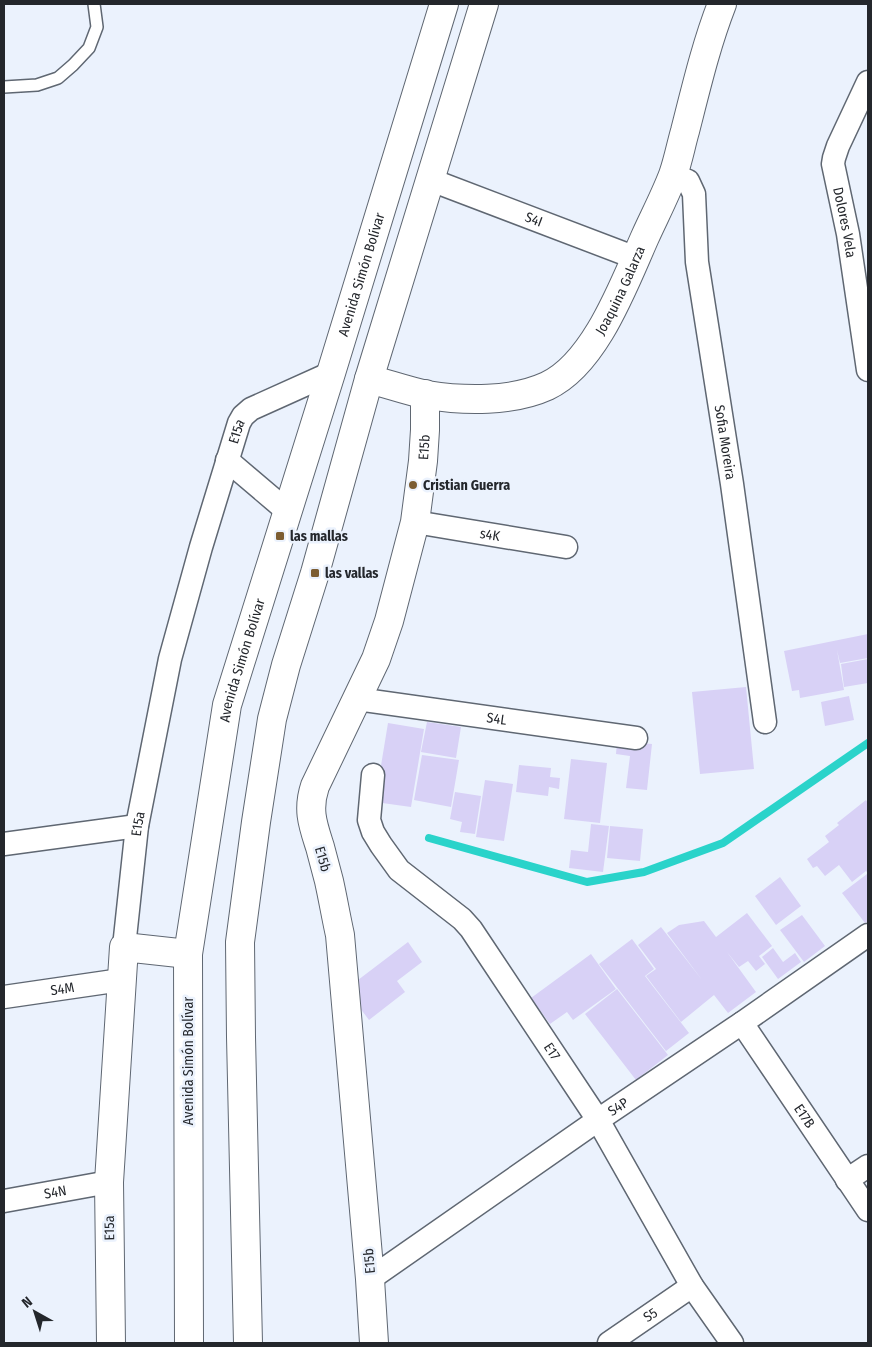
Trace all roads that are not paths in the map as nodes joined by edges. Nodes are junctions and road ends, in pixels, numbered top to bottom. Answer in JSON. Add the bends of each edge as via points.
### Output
{"nodes":[{"id":1,"x":94,"y":4,"type":"edge"},
{"id":2,"x":444,"y":4,"type":"edge"},
{"id":3,"x":484,"y":4,"type":"edge"},
{"id":4,"x":722,"y":4,"type":"edge"},
{"id":5,"x":868,"y":82,"type":"edge"},
{"id":6,"x":4,"y":88,"type":"edge"},
{"id":7,"x":673,"y":175,"type":"junction"},
{"id":8,"x":431,"y":180,"type":"junction"},
{"id":9,"x":636,"y":258,"type":"junction"},
{"id":10,"x":868,"y":370,"type":"edge"},
{"id":11,"x":331,"y":373,"type":"junction"},
{"id":12,"x":369,"y":379,"type":"junction"},
{"id":13,"x":425,"y":394,"type":"junction"},
{"id":14,"x":227,"y":460,"type":"junction"},
{"id":15,"x":287,"y":511,"type":"junction"},
{"id":16,"x":415,"y":522,"type":"junction"},
{"id":17,"x":566,"y":547,"type":"dead end"},
{"id":18,"x":357,"y":699,"type":"junction"},
{"id":19,"x":766,"y":722,"type":"dead end"},
{"id":20,"x":636,"y":738,"type":"dead end"},
{"id":21,"x":374,"y":775,"type":"dead end"},
{"id":22,"x":137,"y":826,"type":"junction"},
{"id":23,"x":4,"y":844,"type":"edge"},
{"id":24,"x":868,"y":935,"type":"edge"},
{"id":25,"x":124,"y":947,"type":"junction"},
{"id":26,"x":188,"y":954,"type":"junction"},
{"id":27,"x":121,"y":980,"type":"junction"},
{"id":28,"x":4,"y":997,"type":"edge"},
{"id":29,"x":742,"y":1023,"type":"junction"},
{"id":30,"x":598,"y":1120,"type":"junction"},
{"id":31,"x":868,"y":1166,"type":"edge"},
{"id":32,"x":848,"y":1180,"type":"junction"},
{"id":33,"x":109,"y":1182,"type":"junction"},
{"id":34,"x":4,"y":1201,"type":"edge"},
{"id":35,"x":868,"y":1210,"type":"edge"},
{"id":36,"x":370,"y":1279,"type":"junction"},
{"id":37,"x":692,"y":1286,"type":"junction"},
{"id":38,"x":111,"y":1343,"type":"edge"},
{"id":39,"x":189,"y":1343,"type":"edge"},
{"id":40,"x":248,"y":1343,"type":"edge"},
{"id":41,"x":374,"y":1343,"type":"edge"},
{"id":42,"x":609,"y":1343,"type":"edge"},
{"id":43,"x":732,"y":1343,"type":"edge"}],
"edges":[{"from":1,"to":6,"type":"lane","via":[[97,27],[89,48],[73,65],[58,78],[36,85]]},
{"from":2,"to":11,"type":"main road","name":"Avenida Simón Bolívar"},
{"from":3,"to":8,"type":"main road"},
{"from":4,"to":7,"type":"main road","name":"Joaquina Galarza"},
{"from":5,"to":10,"type":"street","name":"Dolores Vela","via":[[833,164],[848,234]]},
{"from":7,"to":9,"type":"main road","name":"Joaquina Galarza"},
{"from":7,"to":19,"type":"street","name":"Sofia Moreira","via":[[688,181],[694,194],[697,262]]},
{"from":8,"to":9,"type":"street","name":"S4I"},
{"from":8,"to":12,"type":"main road"},
{"from":9,"to":13,"type":"main road","name":"Joaquina Galarza","via":[[588,351],[560,379],[532,392],[510,397],[464,398]]},
{"from":11,"to":14,"type":"street","name":"E15a","via":[[251,409],[239,423]]},
{"from":11,"to":15,"type":"main road","name":"Avenida Simón Bolívar"},
{"from":12,"to":13,"type":"main road","name":"Joaquina Galarza"},
{"from":12,"to":40,"type":"main road","via":[[272,719],[240,942]]},
{"from":13,"to":16,"type":"main road","name":"E15b","via":[[423,461]]},
{"from":14,"to":15,"type":"street"},
{"from":14,"to":22,"type":"street","name":"E15a","via":[[170,659]]},
{"from":15,"to":26,"type":"main road","name":"Avenida Simón Bolívar","via":[[227,705]]},
{"from":16,"to":17,"type":"street","name":"s4K"},
{"from":16,"to":18,"type":"main road","name":"E15b","via":[[389,621]]},
{"from":18,"to":20,"type":"street","name":"S4L"},
{"from":18,"to":36,"type":"main road","name":"E15b","via":[[315,786],[311,812],[340,935]]},
{"from":21,"to":30,"type":"street","name":"E17","via":[[369,820],[381,845],[399,870],[471,929]]},
{"from":22,"to":23,"type":"street"},
{"from":22,"to":25,"type":"street","name":"E15a"},
{"from":24,"to":29,"type":"street","name":"S4P"},
{"from":25,"to":26,"type":"main road"},
{"from":25,"to":27,"type":"main road","name":"E15a"},
{"from":26,"to":39,"type":"main road","name":"Avenida Simón Bolívar"},
{"from":27,"to":28,"type":"street","name":"S4M"},
{"from":27,"to":33,"type":"main road","name":"E15a"},
{"from":29,"to":30,"type":"street","name":"S4P"},
{"from":29,"to":32,"type":"street","name":"E17B"},
{"from":30,"to":36,"type":"street","name":"S4P"},
{"from":30,"to":37,"type":"street","name":"E17"},
{"from":31,"to":32,"type":"street"},
{"from":32,"to":35,"type":"street","name":"E17B"},
{"from":33,"to":34,"type":"street","name":"S4N"},
{"from":33,"to":38,"type":"main road","name":"E15a"},
{"from":36,"to":41,"type":"main road","name":"E15b"},
{"from":37,"to":42,"type":"street","name":"S5"},
{"from":37,"to":43,"type":"street","name":"E17"}]}
